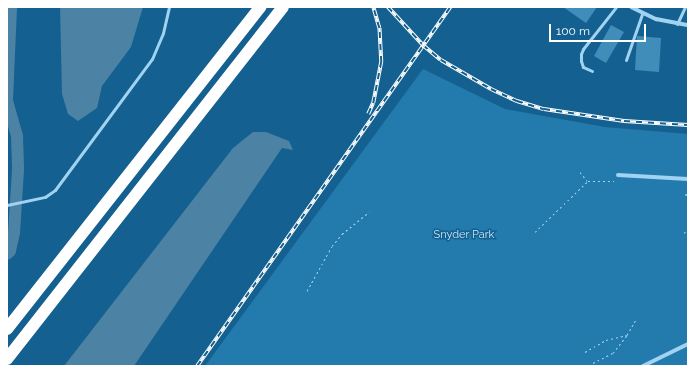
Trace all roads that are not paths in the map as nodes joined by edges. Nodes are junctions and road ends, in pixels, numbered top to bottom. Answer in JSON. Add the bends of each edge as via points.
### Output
{"nodes":[{"id":1,"x":169,"y":7,"type":"edge"},
{"id":2,"x":260,"y":7,"type":"edge"},
{"id":3,"x":283,"y":7,"type":"edge"},
{"id":4,"x":616,"y":7,"type":"edge"},
{"id":5,"x":685,"y":7,"type":"edge"},
{"id":6,"x":633,"y":8,"type":"edge"},
{"id":7,"x":642,"y":14,"type":"junction"},
{"id":8,"x":677,"y":24,"type":"junction"},
{"id":9,"x":688,"y":25,"type":"edge"},
{"id":10,"x":626,"y":60,"type":"dead end"},
{"id":11,"x":592,"y":71,"type":"dead end"},
{"id":12,"x":618,"y":175,"type":"dead end"},
{"id":13,"x":688,"y":178,"type":"edge"},
{"id":14,"x":7,"y":205,"type":"edge"},
{"id":15,"x":7,"y":329,"type":"edge"},
{"id":16,"x":688,"y":344,"type":"edge"},
{"id":17,"x":7,"y":359,"type":"edge"},
{"id":18,"x":642,"y":366,"type":"edge"}],
"edges":[{"from":1,"to":14,"type":"lane","via":[[161,40],[141,75],[55,190],[45,198]]},
{"from":2,"to":15,"type":"highway"},
{"from":3,"to":17,"type":"highway"},
{"from":4,"to":11,"type":"lane","via":[[581,54],[584,67]]},
{"from":5,"to":8,"type":"lane"},
{"from":6,"to":7,"type":"street"},
{"from":7,"to":8,"type":"street"},
{"from":7,"to":10,"type":"lane"},
{"from":8,"to":9,"type":"street"},
{"from":12,"to":13,"type":"street"},
{"from":16,"to":18,"type":"street"}]}
